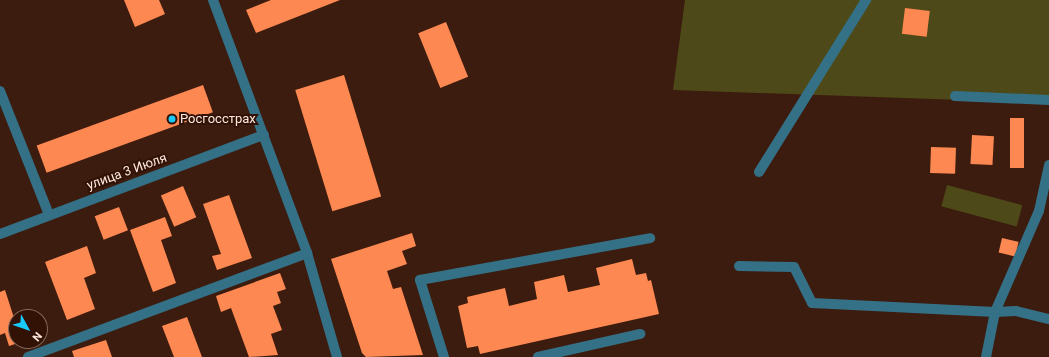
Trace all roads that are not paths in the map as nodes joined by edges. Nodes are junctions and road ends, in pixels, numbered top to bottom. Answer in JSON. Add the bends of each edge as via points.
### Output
{"nodes":[{"id":1,"x":213,"y":0,"type":"edge"},
{"id":2,"x":866,"y":0,"type":"edge"},
{"id":3,"x":0,"y":91,"type":"edge"},
{"id":4,"x":955,"y":96,"type":"dead end"},
{"id":5,"x":1049,"y":100,"type":"edge"},
{"id":6,"x":264,"y":135,"type":"junction"},
{"id":7,"x":1049,"y":164,"type":"edge"},
{"id":8,"x":759,"y":172,"type":"dead end"},
{"id":9,"x":49,"y":216,"type":"junction"},
{"id":10,"x":0,"y":234,"type":"edge"},
{"id":11,"x":650,"y":238,"type":"dead end"},
{"id":12,"x":307,"y":253,"type":"junction"},
{"id":13,"x":739,"y":266,"type":"dead end"},
{"id":14,"x":995,"y":312,"type":"junction"},
{"id":15,"x":1049,"y":319,"type":"edge"},
{"id":16,"x":640,"y":334,"type":"dead end"},
{"id":17,"x":28,"y":357,"type":"edge"},
{"id":18,"x":337,"y":357,"type":"edge"},
{"id":19,"x":444,"y":357,"type":"edge"},
{"id":20,"x":538,"y":357,"type":"edge"},
{"id":21,"x":986,"y":357,"type":"edge"}],
"edges":[{"from":1,"to":6,"type":"street"},
{"from":2,"to":8,"type":"street"},
{"from":3,"to":9,"type":"street"},
{"from":4,"to":5,"type":"street"},
{"from":6,"to":9,"type":"street","name":"улица 3 Июля"},
{"from":6,"to":12,"type":"street"},
{"from":7,"to":14,"type":"street","via":[[1038,211]]},
{"from":9,"to":10,"type":"street","name":"улица 3 Июля"},
{"from":11,"to":19,"type":"street","via":[[420,280]]},
{"from":12,"to":17,"type":"street"},
{"from":12,"to":18,"type":"street"},
{"from":13,"to":14,"type":"street","via":[[794,268],[812,303]]},
{"from":14,"to":15,"type":"street","via":[[1016,311]]},
{"from":14,"to":21,"type":"street"},
{"from":16,"to":20,"type":"street"}]}
